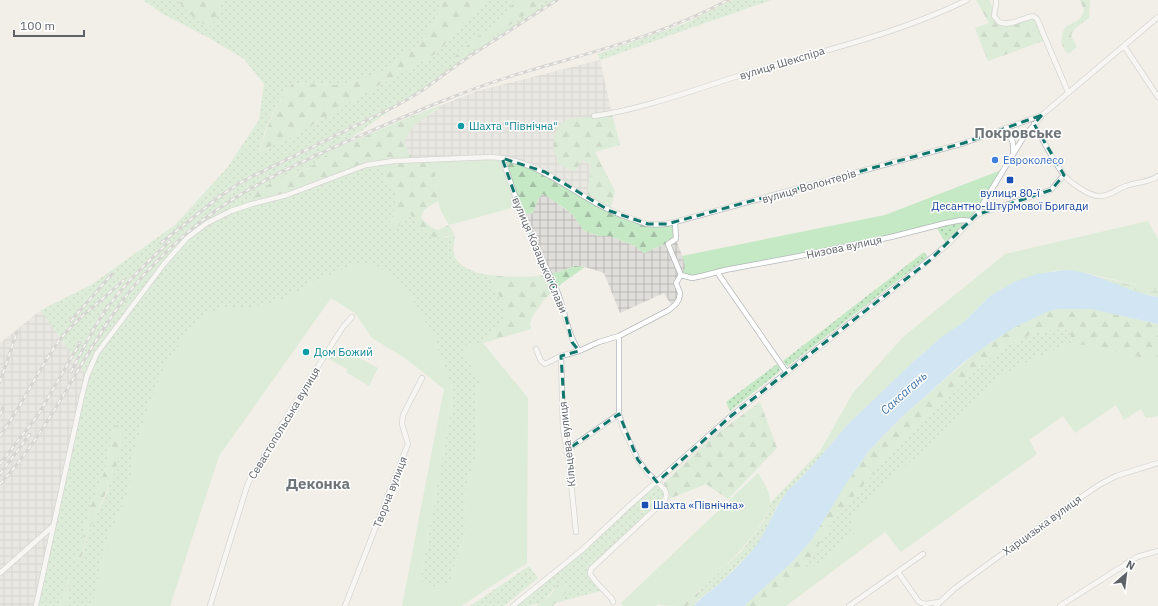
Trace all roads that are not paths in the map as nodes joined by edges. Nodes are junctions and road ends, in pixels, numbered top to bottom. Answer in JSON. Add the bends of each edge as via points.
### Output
{"nodes":[{"id":1,"x":967,"y":0,"type":"edge"},
{"id":2,"x":996,"y":0,"type":"edge"},
{"id":3,"x":1158,"y":17,"type":"edge"},
{"id":4,"x":1124,"y":46,"type":"junction"},
{"id":5,"x":1068,"y":92,"type":"junction"},
{"id":6,"x":1158,"y":97,"type":"edge"},
{"id":7,"x":594,"y":116,"type":"dead end"},
{"id":8,"x":1042,"y":116,"type":"junction"},
{"id":9,"x":1034,"y":124,"type":"junction"},
{"id":10,"x":996,"y":132,"type":"junction"},
{"id":11,"x":1013,"y":156,"type":"junction"},
{"id":12,"x":502,"y":158,"type":"junction"},
{"id":13,"x":1064,"y":176,"type":"junction"},
{"id":14,"x":1158,"y":176,"type":"edge"},
{"id":15,"x":976,"y":214,"type":"junction"},
{"id":16,"x":971,"y":221,"type":"junction"},
{"id":17,"x":675,"y":222,"type":"junction"},
{"id":18,"x":717,"y":272,"type":"junction"},
{"id":19,"x":681,"y":275,"type":"junction"},
{"id":20,"x":352,"y":317,"type":"dead end"},
{"id":21,"x":619,"y":336,"type":"junction"},
{"id":22,"x":536,"y":349,"type":"dead end"},
{"id":23,"x":579,"y":351,"type":"junction"},
{"id":24,"x":562,"y":356,"type":"junction"},
{"id":25,"x":787,"y":373,"type":"junction"},
{"id":26,"x":422,"y":378,"type":"dead end"},
{"id":27,"x":619,"y":414,"type":"junction"},
{"id":28,"x":567,"y":450,"type":"junction"},
{"id":29,"x":1158,"y":463,"type":"edge"},
{"id":30,"x":657,"y":482,"type":"junction"},
{"id":31,"x":53,"y":526,"type":"junction"},
{"id":32,"x":576,"y":532,"type":"dead end"},
{"id":33,"x":1158,"y":551,"type":"edge"},
{"id":34,"x":923,"y":554,"type":"dead end"},
{"id":35,"x":898,"y":572,"type":"junction"},
{"id":36,"x":0,"y":573,"type":"edge"},
{"id":37,"x":613,"y":602,"type":"dead end"},
{"id":38,"x":937,"y":604,"type":"edge"},
{"id":39,"x":36,"y":606,"type":"edge"},
{"id":40,"x":210,"y":606,"type":"edge"},
{"id":41,"x":345,"y":606,"type":"edge"},
{"id":42,"x":513,"y":606,"type":"edge"},
{"id":43,"x":848,"y":606,"type":"edge"},
{"id":44,"x":1060,"y":606,"type":"edge"}],
"edges":[{"from":1,"to":7,"type":"street","name":"вулиця Шекспіра","via":[[886,32],[654,102],[612,114]]},
{"from":2,"to":5,"type":"street","via":[[994,16],[999,22],[1010,23],[1032,16],[1037,19]]},
{"from":3,"to":4,"type":"street","name":"вулиця Волонтерів"},
{"from":4,"to":5,"type":"street","name":"вулиця Волонтерів"},
{"from":4,"to":6,"type":"street"},
{"from":5,"to":8,"type":"street","name":"вулиця Волонтерів"},
{"from":8,"to":9,"type":"street"},
{"from":8,"to":10,"type":"street","name":"вулиця Волонтерів"},
{"from":9,"to":11,"type":"street"},
{"from":9,"to":13,"type":"street"},
{"from":10,"to":11,"type":"street","via":[[1011,138],[1014,145]]},
{"from":10,"to":17,"type":"street","name":"вулиця Волонтерів"},
{"from":11,"to":15,"type":"street"},
{"from":12,"to":17,"type":"street","name":"вулиця Волонтерів","via":[[530,165],[545,172],[616,213],[648,224]]},
{"from":12,"to":23,"type":"street","name":"вулиця Козацької Слави","via":[[522,215],[564,309],[572,342]]},
{"from":12,"to":31,"type":"street","name":"вулиця Волонтерів","via":[[434,159],[366,165],[287,195],[231,211],[207,223],[188,238],[151,281],[97,353],[87,376]]},
{"from":13,"to":14,"type":"street","via":[[1086,192],[1102,197],[1126,186],[1152,181]]},
{"from":13,"to":15,"type":"street","via":[[1052,190]]},
{"from":15,"to":16,"type":"street"},
{"from":16,"to":18,"type":"street","name":"Низова вулиця","via":[[946,223],[891,237]]},
{"from":16,"to":25,"type":"street","via":[[929,261]]},
{"from":17,"to":19,"type":"street","via":[[676,239],[668,244]]},
{"from":18,"to":19,"type":"street","name":"Низова вулиця","via":[[692,278]]},
{"from":18,"to":25,"type":"street"},
{"from":19,"to":21,"type":"street","via":[[676,283],[680,293],[679,299],[673,308]]},
{"from":20,"to":40,"type":"street","name":"Севастопольська вулиця","via":[[327,352],[248,483]]},
{"from":21,"to":23,"type":"street"},
{"from":21,"to":27,"type":"street"},
{"from":22,"to":24,"type":"street","via":[[543,364]]},
{"from":23,"to":24,"type":"street"},
{"from":24,"to":28,"type":"street","name":"Кільцева вулиця","via":[[563,428]]},
{"from":25,"to":30,"type":"street","via":[[731,416]]},
{"from":26,"to":41,"type":"street","name":"Творча вулиця","via":[[403,415],[402,424],[408,444]]},
{"from":27,"to":28,"type":"street"},
{"from":27,"to":30,"type":"street","via":[[638,460]]},
{"from":28,"to":32,"type":"street","name":"Кільцева вулиця"},
{"from":29,"to":38,"type":"street","name":"Харцизька вулиця","via":[[1116,476],[1098,485]]},
{"from":30,"to":37,"type":"street","via":[[665,490],[667,497],[591,569],[593,579]]},
{"from":30,"to":42,"type":"street","via":[[582,550]]},
{"from":31,"to":36,"type":"street"},
{"from":31,"to":39,"type":"street","name":"вулиця Волонтерів"},
{"from":33,"to":44,"type":"street","via":[[1137,557]]},
{"from":34,"to":35,"type":"street"},
{"from":35,"to":38,"type":"street","via":[[921,603]]},
{"from":35,"to":43,"type":"street"}]}
